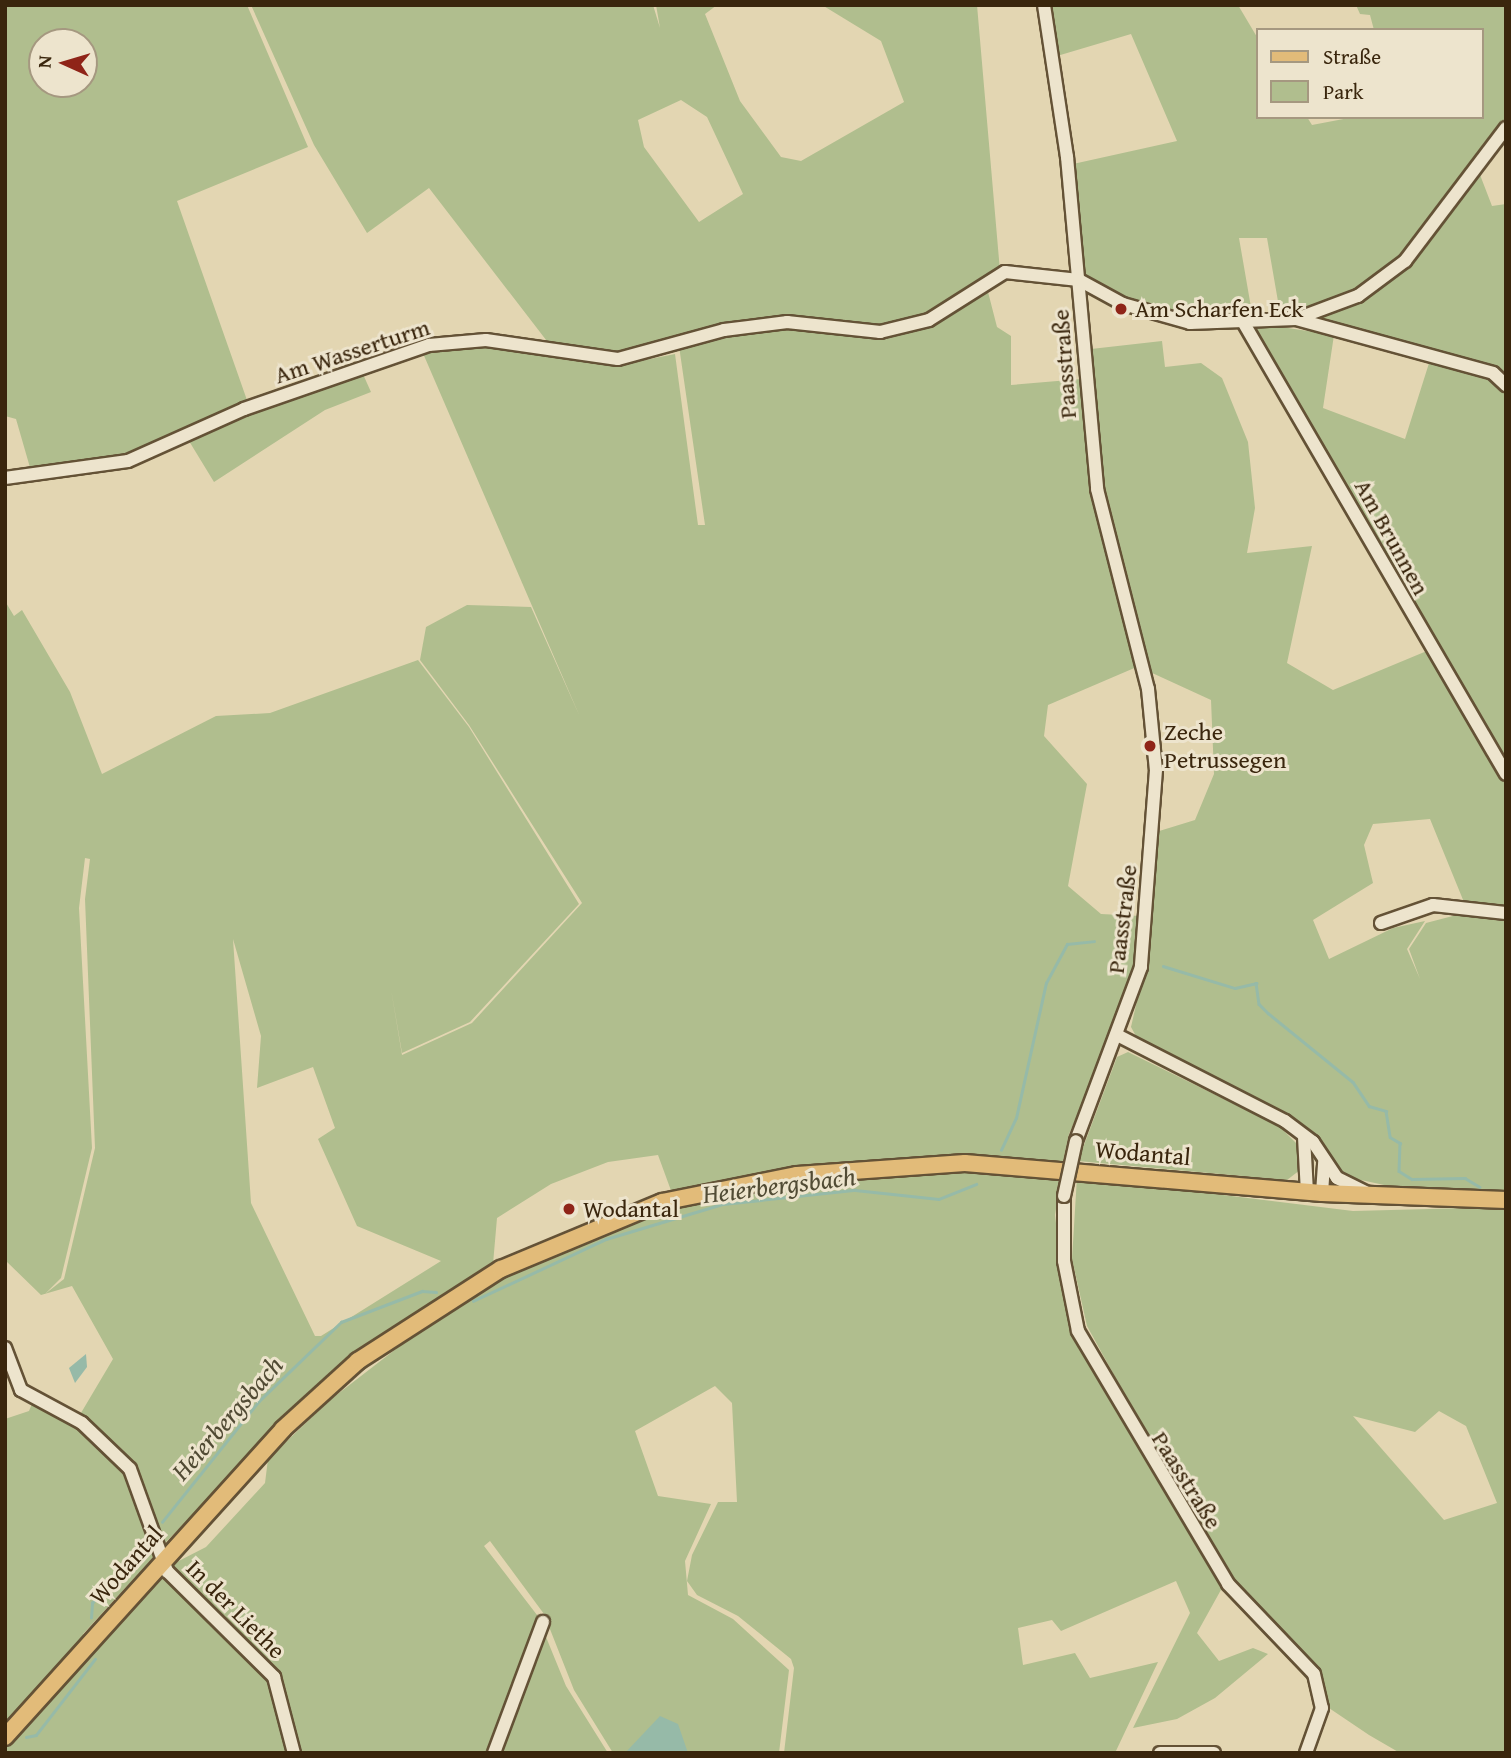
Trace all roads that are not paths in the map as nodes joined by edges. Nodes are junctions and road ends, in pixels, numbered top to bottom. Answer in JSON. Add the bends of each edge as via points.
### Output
{"nodes":[{"id":1,"x":1044,"y":5,"type":"edge"},
{"id":2,"x":1506,"y":128,"type":"edge"},
{"id":3,"x":1079,"y":280,"type":"junction"},
{"id":4,"x":1296,"y":319,"type":"junction"},
{"id":5,"x":1242,"y":320,"type":"junction"},
{"id":6,"x":1506,"y":385,"type":"edge"},
{"id":7,"x":5,"y":478,"type":"edge"},
{"id":8,"x":1506,"y":774,"type":"edge"},
{"id":9,"x":1506,"y":913,"type":"edge"},
{"id":10,"x":1381,"y":923,"type":"dead end"},
{"id":11,"x":1119,"y":1037,"type":"junction"},
{"id":12,"x":1304,"y":1137,"type":"junction"},
{"id":13,"x":1324,"y":1162,"type":"junction"},
{"id":14,"x":1315,"y":1193,"type":"junction"},
{"id":15,"x":1379,"y":1197,"type":"junction"},
{"id":16,"x":1506,"y":1200,"type":"edge"},
{"id":17,"x":5,"y":1349,"type":"edge"},
{"id":18,"x":164,"y":1556,"type":"junction"},
{"id":19,"x":543,"y":1622,"type":"dead end"},
{"id":20,"x":5,"y":1737,"type":"edge"},
{"id":21,"x":294,"y":1753,"type":"edge"},
{"id":22,"x":494,"y":1753,"type":"edge"},
{"id":23,"x":1160,"y":1753,"type":"edge"},
{"id":24,"x":1214,"y":1753,"type":"edge"},
{"id":25,"x":1306,"y":1753,"type":"edge"}],
"edges":[{"from":1,"to":3,"type":"street","name":"Paasstraße"},
{"from":2,"to":4,"type":"street","via":[[1405,261],[1358,296]]},
{"from":3,"to":5,"type":"street","name":"Am Wasserturm","via":[[1164,318]]},
{"from":3,"to":7,"type":"street","name":"Am Wasserturm","via":[[1005,272],[909,328],[880,332],[787,322],[724,330],[618,359],[486,340],[429,345],[244,409],[128,461]]},
{"from":3,"to":11,"type":"street","name":"Paasstraße","via":[[1097,489],[1154,722],[1145,942]]},
{"from":4,"to":5,"type":"street","name":"Am Wasserturm"},
{"from":4,"to":6,"type":"street","via":[[1493,373]]},
{"from":5,"to":8,"type":"street","name":"Am Brunnen"},
{"from":9,"to":10,"type":"street","via":[[1433,905]]},
{"from":11,"to":12,"type":"street","name":"Wodantal","via":[[1273,1114]]},
{"from":11,"to":25,"type":"street","name":"Paasstraße","bridge":true,"via":[[1076,1141],[1064,1196],[1064,1261],[1078,1331],[1227,1584],[1314,1675],[1322,1708]]},
{"from":12,"to":13,"type":"street","name":"Wodantal"},
{"from":12,"to":14,"type":"street"},
{"from":13,"to":14,"type":"street"},
{"from":13,"to":15,"type":"street","name":"Wodantal","via":[[1343,1182]]},
{"from":14,"to":15,"type":"main road","name":"Wodantal"},
{"from":14,"to":18,"type":"main road","name":"Wodantal","via":[[965,1163],[797,1175],[662,1202],[501,1269],[358,1361],[283,1429]]},
{"from":15,"to":16,"type":"main road","name":"Wodantal"},
{"from":17,"to":18,"type":"street","name":"In der Liethe","via":[[22,1390],[82,1423],[130,1469]]},
{"from":18,"to":20,"type":"main road","name":"Wodantal"},
{"from":18,"to":21,"type":"street","name":"In der Liethe","via":[[167,1571],[274,1677]]},
{"from":19,"to":22,"type":"street","via":[[515,1682]]},
{"from":23,"to":24,"type":"street"}]}
